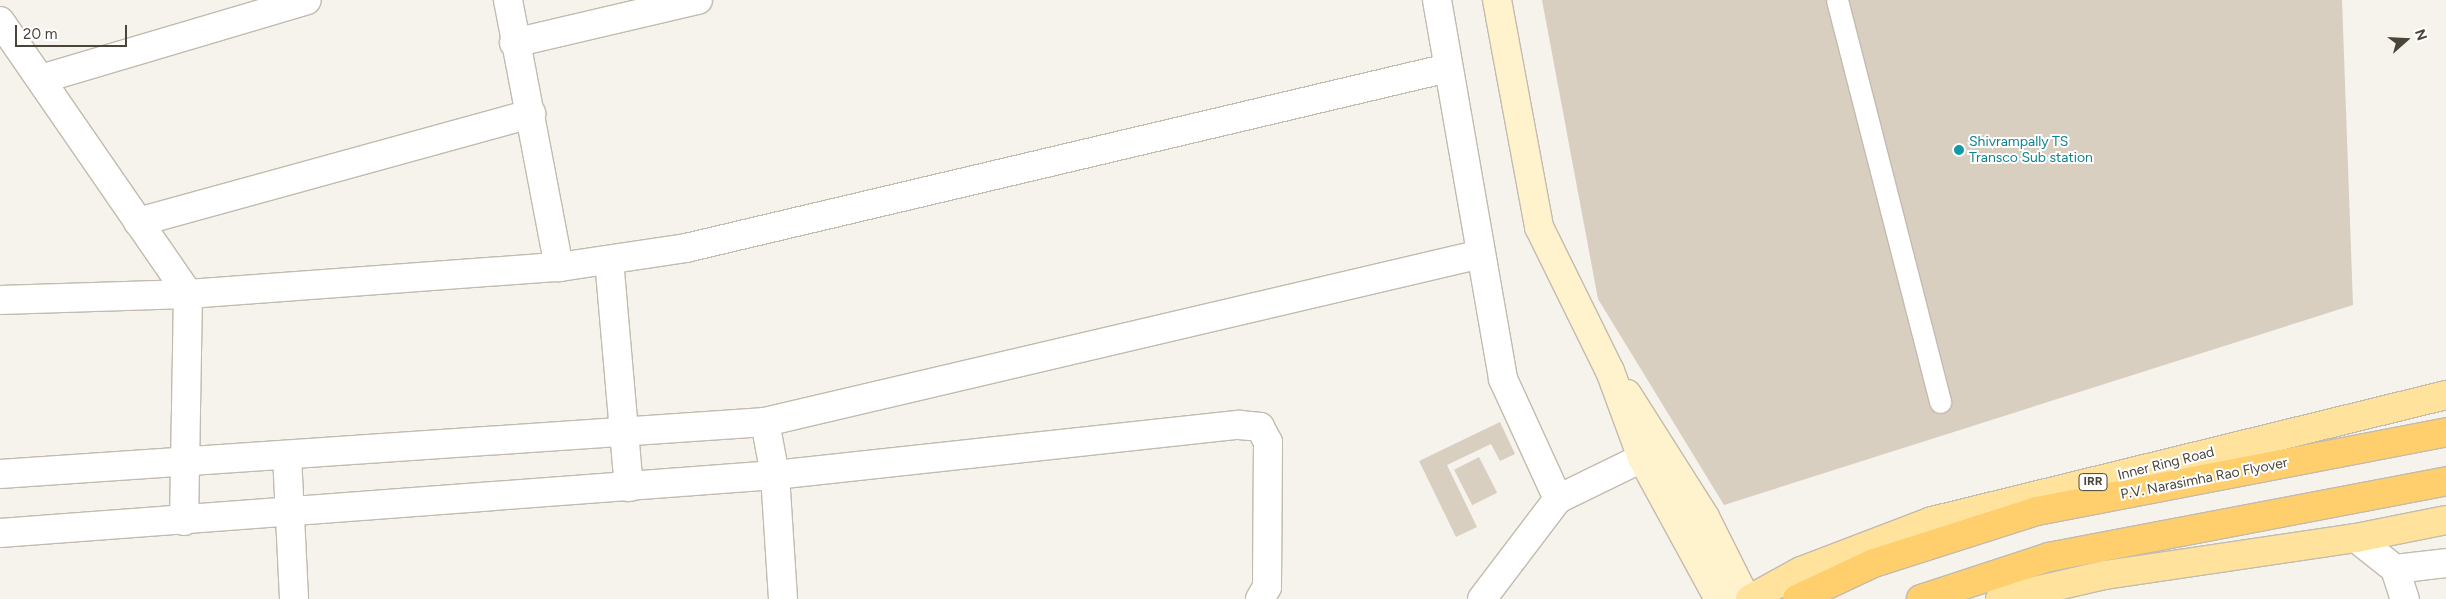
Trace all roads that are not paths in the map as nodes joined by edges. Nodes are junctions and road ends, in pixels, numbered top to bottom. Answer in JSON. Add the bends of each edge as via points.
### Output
{"nodes":[{"id":1,"x":307,"y":0,"type":"edge"},
{"id":2,"x":508,"y":0,"type":"edge"},
{"id":3,"x":698,"y":0,"type":"edge"},
{"id":4,"x":1437,"y":0,"type":"edge"},
{"id":5,"x":1497,"y":0,"type":"edge"},
{"id":6,"x":1837,"y":0,"type":"edge"},
{"id":7,"x":0,"y":21,"type":"edge"},
{"id":8,"x":514,"y":43,"type":"junction"},
{"id":9,"x":1448,"y":68,"type":"junction"},
{"id":10,"x":41,"y":79,"type":"junction"},
{"id":11,"x":531,"y":114,"type":"junction"},
{"id":12,"x":138,"y":222,"type":"junction"},
{"id":13,"x":1481,"y":254,"type":"junction"},
{"id":14,"x":608,"y":260,"type":"junction"},
{"id":15,"x":559,"y":267,"type":"junction"},
{"id":16,"x":188,"y":294,"type":"junction"},
{"id":17,"x":0,"y":300,"type":"edge"},
{"id":18,"x":1610,"y":371,"type":"junction"},
{"id":19,"x":2446,"y":395,"type":"edge"},
{"id":20,"x":1940,"y":402,"type":"dead end"},
{"id":21,"x":765,"y":422,"type":"junction"},
{"id":22,"x":624,"y":432,"type":"junction"},
{"id":23,"x":2446,"y":432,"type":"edge"},
{"id":24,"x":287,"y":454,"type":"junction"},
{"id":25,"x":1642,"y":458,"type":"junction"},
{"id":26,"x":186,"y":462,"type":"junction"},
{"id":27,"x":0,"y":474,"type":"edge"},
{"id":28,"x":775,"y":475,"type":"junction"},
{"id":29,"x":2446,"y":481,"type":"edge"},
{"id":30,"x":629,"y":487,"type":"junction"},
{"id":31,"x":1558,"y":499,"type":"junction"},
{"id":32,"x":290,"y":514,"type":"junction"},
{"id":33,"x":2446,"y":520,"type":"edge"},
{"id":34,"x":184,"y":521,"type":"junction"},
{"id":35,"x":0,"y":533,"type":"edge"},
{"id":36,"x":2356,"y":538,"type":"junction"},
{"id":37,"x":2446,"y":563,"type":"edge"},
{"id":38,"x":2395,"y":569,"type":"junction"},
{"id":39,"x":294,"y":599,"type":"edge"},
{"id":40,"x":783,"y":599,"type":"edge"},
{"id":41,"x":1260,"y":599,"type":"edge"},
{"id":42,"x":1482,"y":599,"type":"edge"},
{"id":43,"x":1719,"y":599,"type":"edge"},
{"id":44,"x":1746,"y":599,"type":"edge"},
{"id":45,"x":1750,"y":599,"type":"edge"},
{"id":46,"x":1797,"y":599,"type":"edge"},
{"id":47,"x":1921,"y":599,"type":"edge"},
{"id":48,"x":2000,"y":599,"type":"edge"},
{"id":49,"x":2405,"y":599,"type":"edge"}],
"edges":[{"from":1,"to":10,"type":"street"},
{"from":2,"to":8,"type":"street"},
{"from":3,"to":8,"type":"street"},
{"from":4,"to":9,"type":"street"},
{"from":5,"to":18,"type":"street","via":[[1539,227]]},
{"from":6,"to":20,"type":"lane"},
{"from":7,"to":10,"type":"street"},
{"from":8,"to":11,"type":"street"},
{"from":9,"to":13,"type":"street"},
{"from":9,"to":14,"type":"street","via":[[872,207],[686,248]]},
{"from":10,"to":12,"type":"street"},
{"from":11,"to":12,"type":"street"},
{"from":11,"to":15,"type":"street"},
{"from":12,"to":16,"type":"street"},
{"from":13,"to":21,"type":"street"},
{"from":13,"to":31,"type":"street","via":[[1503,379]]},
{"from":14,"to":15,"type":"street"},
{"from":14,"to":22,"type":"street"},
{"from":15,"to":16,"type":"street"},
{"from":16,"to":17,"type":"street"},
{"from":16,"to":26,"type":"street"},
{"from":18,"to":25,"type":"street"},
{"from":18,"to":44,"type":"street","via":[[1663,446],[1705,517]]},
{"from":19,"to":45,"type":"main road","name":"Inner Ring Road","number":"IRR","via":[[1932,521],[1810,567]]},
{"from":21,"to":22,"type":"street"},
{"from":21,"to":28,"type":"street"},
{"from":22,"to":24,"type":"street"},
{"from":22,"to":30,"type":"street"},
{"from":23,"to":46,"type":"highway","name":"P.V. Narasimha Rao Flyover","via":[[2037,511],[1874,563]]},
{"from":24,"to":26,"type":"street"},
{"from":24,"to":32,"type":"street"},
{"from":25,"to":31,"type":"street"},
{"from":25,"to":43,"type":"street"},
{"from":26,"to":27,"type":"street"},
{"from":26,"to":34,"type":"street"},
{"from":28,"to":30,"type":"street"},
{"from":28,"to":40,"type":"street"},
{"from":28,"to":41,"type":"street","via":[[1239,426],[1260,427],[1268,442],[1268,462],[1267,587]]},
{"from":29,"to":47,"type":"highway","via":[[2049,557]]},
{"from":30,"to":32,"type":"street"},
{"from":31,"to":42,"type":"street"},
{"from":32,"to":34,"type":"street"},
{"from":32,"to":39,"type":"street"},
{"from":33,"to":36,"type":"main road"},
{"from":34,"to":35,"type":"street"},
{"from":36,"to":38,"type":"street"},
{"from":36,"to":48,"type":"main road","via":[[2105,575]]},
{"from":37,"to":38,"type":"street"},
{"from":38,"to":49,"type":"street"}]}
